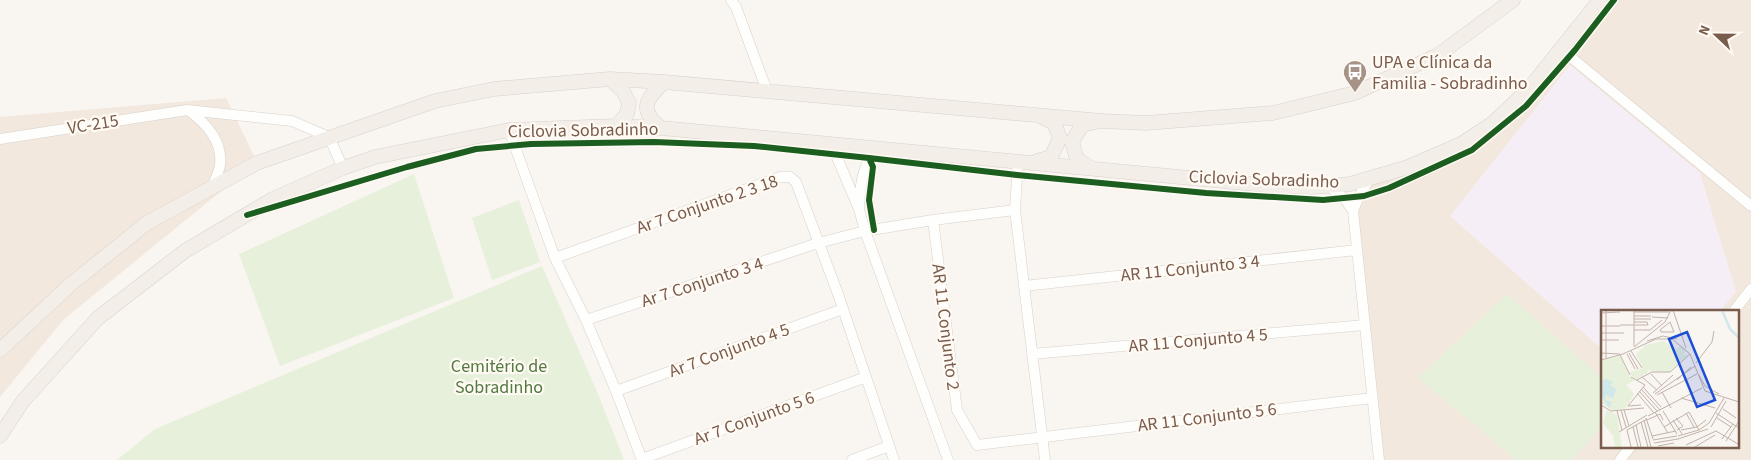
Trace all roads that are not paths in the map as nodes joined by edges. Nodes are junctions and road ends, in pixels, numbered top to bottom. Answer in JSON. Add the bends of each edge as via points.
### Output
{"nodes":[{"id":1,"x":731,"y":0,"type":"edge"},
{"id":2,"x":1513,"y":0,"type":"edge"},
{"id":3,"x":1600,"y":0,"type":"edge"},
{"id":4,"x":1561,"y":49,"type":"junction"},
{"id":5,"x":610,"y":79,"type":"junction"},
{"id":6,"x":664,"y":82,"type":"junction"},
{"id":7,"x":767,"y":91,"type":"junction"},
{"id":8,"x":187,"y":110,"type":"junction"},
{"id":9,"x":1036,"y":115,"type":"junction"},
{"id":10,"x":1102,"y":121,"type":"junction"},
{"id":11,"x":616,"y":126,"type":"junction"},
{"id":12,"x":661,"y":128,"type":"junction"},
{"id":13,"x":509,"y":130,"type":"junction"},
{"id":14,"x":330,"y":137,"type":"junction"},
{"id":15,"x":0,"y":139,"type":"edge"},
{"id":16,"x":829,"y":144,"type":"junction"},
{"id":17,"x":876,"y":148,"type":"junction"},
{"id":18,"x":1024,"y":162,"type":"junction"},
{"id":19,"x":343,"y":168,"type":"junction"},
{"id":20,"x":1092,"y":169,"type":"junction"},
{"id":21,"x":1370,"y":178,"type":"junction"},
{"id":22,"x":1328,"y":186,"type":"junction"},
{"id":23,"x":212,"y":187,"type":"junction"},
{"id":24,"x":1751,"y":206,"type":"edge"},
{"id":25,"x":859,"y":209,"type":"junction"},
{"id":26,"x":1015,"y":210,"type":"junction"},
{"id":27,"x":1353,"y":211,"type":"junction"},
{"id":28,"x":933,"y":220,"type":"junction"},
{"id":29,"x":865,"y":231,"type":"junction"},
{"id":30,"x":818,"y":243,"type":"junction"},
{"id":31,"x":1357,"y":250,"type":"junction"},
{"id":32,"x":554,"y":258,"type":"junction"},
{"id":33,"x":1024,"y":286,"type":"junction"},
{"id":34,"x":1751,"y":289,"type":"edge"},
{"id":35,"x":843,"y":309,"type":"junction"},
{"id":36,"x":1735,"y":310,"type":"edge"},
{"id":37,"x":586,"y":320,"type":"junction"},
{"id":38,"x":1365,"y":325,"type":"junction"},
{"id":39,"x":0,"y":350,"type":"edge"},
{"id":40,"x":1032,"y":354,"type":"junction"},
{"id":41,"x":866,"y":377,"type":"junction"},
{"id":42,"x":616,"y":391,"type":"junction"},
{"id":43,"x":1372,"y":398,"type":"junction"},
{"id":44,"x":0,"y":436,"type":"edge"},
{"id":45,"x":1042,"y":437,"type":"junction"},
{"id":46,"x":889,"y":446,"type":"junction"},
{"id":47,"x":1629,"y":448,"type":"edge"},
{"id":48,"x":642,"y":460,"type":"edge"},
{"id":49,"x":852,"y":460,"type":"edge"},
{"id":50,"x":894,"y":460,"type":"edge"},
{"id":51,"x":948,"y":460,"type":"edge"},
{"id":52,"x":1045,"y":460,"type":"edge"},
{"id":53,"x":1379,"y":460,"type":"edge"},
{"id":54,"x":1620,"y":460,"type":"edge"}],
"edges":[{"from":1,"to":7,"type":"street"},
{"from":2,"to":10,"type":"main road","via":[[1438,55],[1355,93],[1273,113],[1146,123]]},
{"from":3,"to":4,"type":"main road"},
{"from":4,"to":21,"type":"main road","via":[[1528,90],[1493,123],[1461,144],[1408,167]]},
{"from":4,"to":24,"type":"street"},
{"from":5,"to":6,"type":"main road"},
{"from":5,"to":11,"type":"main road","via":[[629,103],[626,114]]},
{"from":5,"to":14,"type":"main road","via":[[494,89],[435,101]]},
{"from":6,"to":7,"type":"main road"},
{"from":6,"to":12,"type":"main road","via":[[651,94],[646,107],[649,119]]},
{"from":7,"to":9,"type":"main road"},
{"from":8,"to":14,"type":"street","number":"VC-215","via":[[292,121]]},
{"from":8,"to":15,"type":"street","name":"VC-215","number":"VC-215"},
{"from":8,"to":23,"type":"street","via":[[206,125],[218,142],[220,165]]},
{"from":9,"to":10,"type":"main road"},
{"from":9,"to":18,"type":"main road","via":[[1054,123],[1060,138],[1051,157]]},
{"from":10,"to":20,"type":"main road","via":[[1082,125],[1072,142],[1077,159]]},
{"from":11,"to":12,"type":"main road"},
{"from":11,"to":13,"type":"main road"},
{"from":12,"to":16,"type":"main road"},
{"from":13,"to":19,"type":"main road","via":[[375,157]]},
{"from":13,"to":32,"type":"street"},
{"from":14,"to":19,"type":"street"},
{"from":14,"to":23,"type":"main road","via":[[257,163]]},
{"from":16,"to":17,"type":"main road"},
{"from":16,"to":25,"type":"street"},
{"from":17,"to":18,"type":"main road"},
{"from":17,"to":25,"type":"street","via":[[863,172]]},
{"from":18,"to":20,"type":"main road"},
{"from":18,"to":26,"type":"street"},
{"from":19,"to":44,"type":"main road","via":[[274,199],[185,251],[98,318],[23,401]]},
{"from":20,"to":22,"type":"main road","via":[[1274,186]]},
{"from":21,"to":22,"type":"main road"},
{"from":21,"to":27,"type":"street"},
{"from":22,"to":27,"type":"street","via":[[1344,198]]},
{"from":23,"to":39,"type":"main road","via":[[147,223],[71,284]]},
{"from":25,"to":29,"type":"street"},
{"from":26,"to":28,"type":"street"},
{"from":26,"to":33,"type":"street"},
{"from":27,"to":31,"type":"street"},
{"from":28,"to":29,"type":"street","name":"Ar 7 Conjunto 3 4"},
{"from":28,"to":45,"type":"street","name":"AR 11 Conjunto 2","via":[[956,410],[977,445]]},
{"from":29,"to":30,"type":"street","name":"Ar 7 Conjunto 3 4"},
{"from":29,"to":51,"type":"street"},
{"from":30,"to":32,"type":"street","name":"Ar 7 Conjunto 2 3 18","via":[[796,182],[790,177],[780,177]]},
{"from":30,"to":35,"type":"street"},
{"from":30,"to":37,"type":"street","name":"Ar 7 Conjunto 3 4"},
{"from":31,"to":33,"type":"street","name":"AR 11 Conjunto 3 4"},
{"from":31,"to":38,"type":"street"},
{"from":32,"to":37,"type":"street"},
{"from":33,"to":40,"type":"street"},
{"from":34,"to":36,"type":"street"},
{"from":35,"to":41,"type":"street"},
{"from":35,"to":42,"type":"street","name":"Ar 7 Conjunto 4 5"},
{"from":37,"to":42,"type":"street"},
{"from":38,"to":40,"type":"street","name":"AR 11 Conjunto 4 5"},
{"from":38,"to":43,"type":"street"},
{"from":40,"to":45,"type":"street"},
{"from":41,"to":46,"type":"street"},
{"from":41,"to":48,"type":"street","name":"Ar 7 Conjunto 5 6"},
{"from":42,"to":48,"type":"street"},
{"from":43,"to":45,"type":"street","name":"AR 11 Conjunto 5 6"},
{"from":43,"to":53,"type":"street"},
{"from":45,"to":52,"type":"street"},
{"from":46,"to":49,"type":"street"},
{"from":46,"to":50,"type":"street"},
{"from":47,"to":54,"type":"street"}]}
